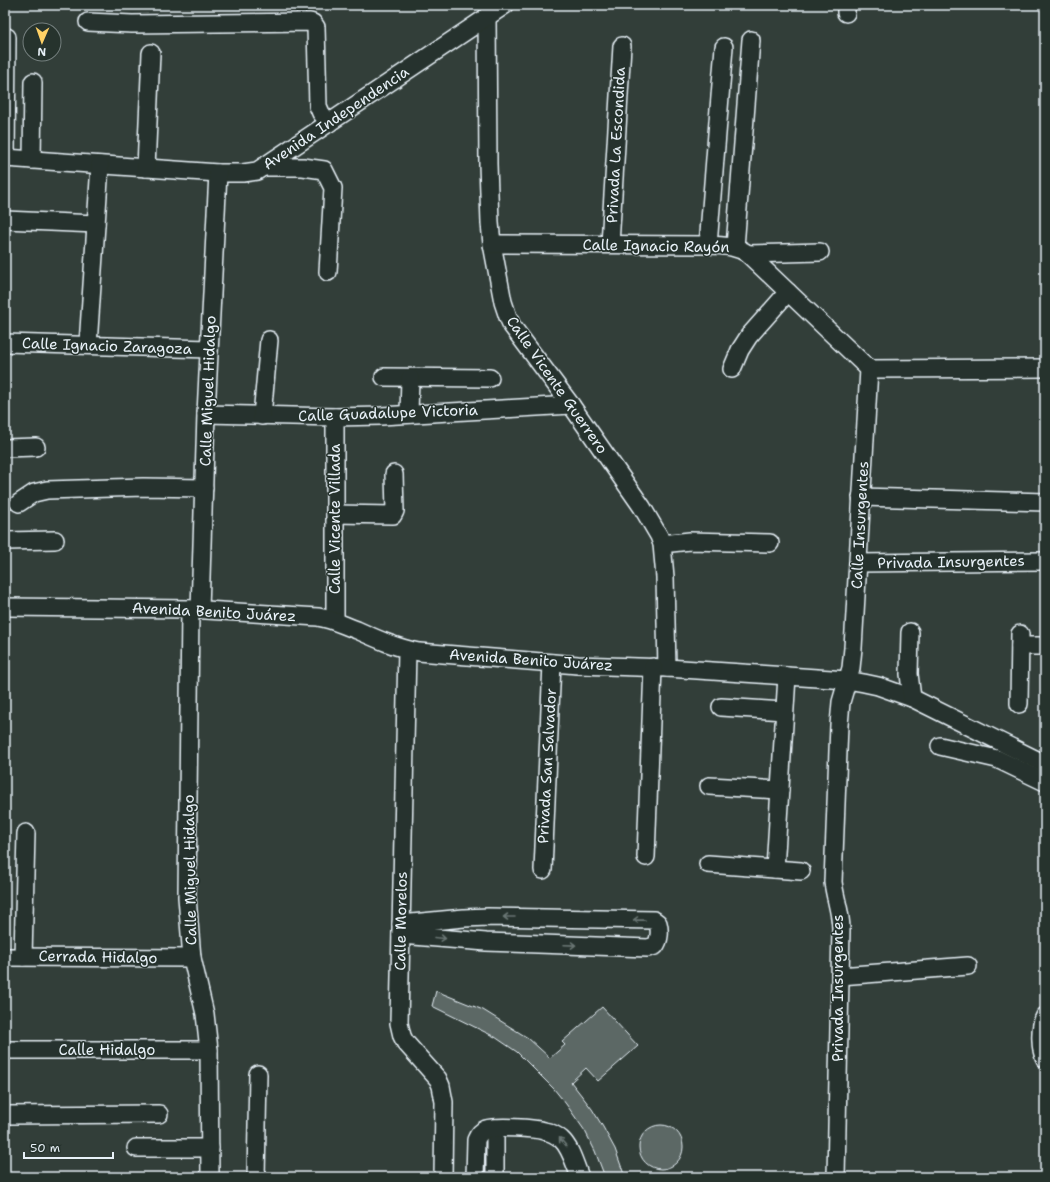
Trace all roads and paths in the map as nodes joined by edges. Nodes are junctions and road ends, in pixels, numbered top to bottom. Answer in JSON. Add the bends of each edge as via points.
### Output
{"nodes":[{"id":1,"x":505,"y":5,"type":"edge"},
{"id":2,"x":486,"y":16,"type":"junction"},
{"id":3,"x":88,"y":22,"type":"dead end"},
{"id":4,"x":7,"y":38,"type":"dead end"},
{"id":5,"x":751,"y":40,"type":"dead end"},
{"id":6,"x":622,"y":46,"type":"dead end"},
{"id":7,"x":724,"y":47,"type":"dead end"},
{"id":8,"x":151,"y":53,"type":"dead end"},
{"id":9,"x":33,"y":82,"type":"dead end"},
{"id":10,"x":329,"y":123,"type":"junction"},
{"id":11,"x":5,"y":158,"type":"edge"},
{"id":12,"x":32,"y":160,"type":"junction"},
{"id":13,"x":100,"y":165,"type":"junction"},
{"id":14,"x":264,"y":167,"type":"junction"},
{"id":15,"x":146,"y":168,"type":"junction"},
{"id":16,"x":218,"y":173,"type":"junction"},
{"id":17,"x":5,"y":220,"type":"edge"},
{"id":18,"x":96,"y":224,"type":"junction"},
{"id":19,"x":492,"y":244,"type":"junction"},
{"id":20,"x":610,"y":244,"type":"junction"},
{"id":21,"x":708,"y":245,"type":"junction"},
{"id":22,"x":741,"y":250,"type":"junction"},
{"id":23,"x":820,"y":252,"type":"dead end"},
{"id":24,"x":328,"y":272,"type":"dead end"},
{"id":25,"x":788,"y":292,"type":"junction"},
{"id":26,"x":269,"y":340,"type":"dead end"},
{"id":27,"x":5,"y":343,"type":"edge"},
{"id":28,"x":88,"y":345,"type":"junction"},
{"id":29,"x":209,"y":348,"type":"junction"},
{"id":30,"x":1045,"y":368,"type":"edge"},
{"id":31,"x":732,"y":369,"type":"dead end"},
{"id":32,"x":869,"y":369,"type":"junction"},
{"id":33,"x":384,"y":378,"type":"dead end"},
{"id":34,"x":410,"y":378,"type":"junction"},
{"id":35,"x":490,"y":378,"type":"dead end"},
{"id":36,"x":571,"y":405,"type":"junction"},
{"id":37,"x":206,"y":414,"type":"junction"},
{"id":38,"x":409,"y":414,"type":"junction"},
{"id":39,"x":262,"y":416,"type":"junction"},
{"id":40,"x":335,"y":417,"type":"junction"},
{"id":41,"x":36,"y":447,"type":"dead end"},
{"id":42,"x":5,"y":448,"type":"edge"},
{"id":43,"x":394,"y":474,"type":"dead end"},
{"id":44,"x":204,"y":488,"type":"junction"},
{"id":45,"x":861,"y":497,"type":"junction"},
{"id":46,"x":1045,"y":502,"type":"edge"},
{"id":47,"x":19,"y":503,"type":"dead end"},
{"id":48,"x":335,"y":514,"type":"junction"},
{"id":49,"x":5,"y":540,"type":"edge"},
{"id":50,"x":55,"y":540,"type":"dead end"},
{"id":51,"x":770,"y":543,"type":"dead end"},
{"id":52,"x":662,"y":544,"type":"junction"},
{"id":53,"x":1045,"y":561,"type":"edge"},
{"id":54,"x":858,"y":563,"type":"junction"},
{"id":55,"x":5,"y":606,"type":"edge"},
{"id":56,"x":195,"y":609,"type":"junction"},
{"id":57,"x":335,"y":621,"type":"junction"},
{"id":58,"x":910,"y":632,"type":"dead end"},
{"id":59,"x":1045,"y":646,"type":"edge"},
{"id":60,"x":407,"y":650,"type":"junction"},
{"id":61,"x":552,"y":663,"type":"junction"},
{"id":62,"x":660,"y":668,"type":"junction"},
{"id":63,"x":786,"y":676,"type":"junction"},
{"id":64,"x":847,"y":680,"type":"junction"},
{"id":65,"x":912,"y":698,"type":"junction"},
{"id":66,"x":1019,"y":704,"type":"dead end"},
{"id":67,"x":721,"y":707,"type":"dead end"},
{"id":68,"x":784,"y":711,"type":"junction"},
{"id":69,"x":1004,"y":743,"type":"junction"},
{"id":70,"x":940,"y":746,"type":"dead end"},
{"id":71,"x":997,"y":759,"type":"junction"},
{"id":72,"x":1045,"y":764,"type":"edge"},
{"id":73,"x":1045,"y":782,"type":"edge"},
{"id":74,"x":709,"y":786,"type":"dead end"},
{"id":75,"x":780,"y":790,"type":"junction"},
{"id":76,"x":26,"y":833,"type":"dead end"},
{"id":77,"x":646,"y":857,"type":"dead end"},
{"id":78,"x":708,"y":864,"type":"dead end"},
{"id":79,"x":775,"y":869,"type":"junction"},
{"id":80,"x":543,"y":870,"type":"dead end"},
{"id":81,"x":801,"y":871,"type":"dead end"},
{"id":82,"x":602,"y":919,"type":"junction"},
{"id":83,"x":401,"y":930,"type":"junction"},
{"id":84,"x":601,"y":946,"type":"junction"},
{"id":85,"x":5,"y":957,"type":"edge"},
{"id":86,"x":23,"y":957,"type":"junction"},
{"id":87,"x":192,"y":958,"type":"junction"},
{"id":88,"x":968,"y":966,"type":"dead end"},
{"id":89,"x":840,"y":976,"type":"junction"},
{"id":90,"x":1045,"y":1016,"type":"edge"},
{"id":91,"x":5,"y":1050,"type":"edge"},
{"id":92,"x":209,"y":1050,"type":"junction"},
{"id":93,"x":1045,"y":1059,"type":"edge"},
{"id":94,"x":258,"y":1074,"type":"dead end"},
{"id":95,"x":159,"y":1114,"type":"dead end"},
{"id":96,"x":5,"y":1115,"type":"edge"},
{"id":97,"x":495,"y":1128,"type":"junction"},
{"id":98,"x":136,"y":1148,"type":"dead end"},
{"id":99,"x":210,"y":1148,"type":"junction"},
{"id":100,"x":475,"y":1171,"type":"edge"},
{"id":101,"x":495,"y":1171,"type":"edge"},
{"id":102,"x":210,"y":1177,"type":"edge"},
{"id":103,"x":256,"y":1177,"type":"edge"},
{"id":104,"x":443,"y":1177,"type":"edge"},
{"id":105,"x":580,"y":1177,"type":"edge"},
{"id":106,"x":836,"y":1177,"type":"edge"}],
"edges":[{"from":1,"to":2,"type":"street","name":"Avenida Independencia"},
{"from":2,"to":10,"type":"street","name":"Avenida Independencia"},
{"from":2,"to":19,"type":"street","name":"Calle Vicente Guerrero","via":[[488,178]]},
{"from":3,"to":10,"type":"street","via":[[313,23],[316,27],[318,106]]},
{"from":4,"to":11,"type":"street"},
{"from":5,"to":22,"type":"street"},
{"from":6,"to":20,"type":"street","name":"Privada La Escondida"},
{"from":7,"to":21,"type":"street"},
{"from":8,"to":15,"type":"street"},
{"from":9,"to":12,"type":"street"},
{"from":10,"to":14,"type":"street","name":"Avenida Independencia"},
{"from":11,"to":12,"type":"street","name":"Avenida Independencia"},
{"from":12,"to":13,"type":"street","name":"Avenida Independencia"},
{"from":13,"to":15,"type":"street","name":"Avenida Independencia"},
{"from":13,"to":18,"type":"street"},
{"from":14,"to":16,"type":"street","name":"Avenida Independencia","via":[[250,173]]},
{"from":14,"to":24,"type":"street","via":[[324,170],[332,188]]},
{"from":15,"to":16,"type":"street","name":"Avenida Independencia"},
{"from":16,"to":29,"type":"street","name":"Calle Miguel Hidalgo"},
{"from":17,"to":18,"type":"street"},
{"from":18,"to":28,"type":"street"},
{"from":19,"to":20,"type":"street","name":"Calle Ignacio Rayón"},
{"from":19,"to":36,"type":"street","name":"Calle Vicente Guerrero","via":[[503,302],[510,321]]},
{"from":20,"to":21,"type":"street","name":"Calle Ignacio Rayón"},
{"from":21,"to":22,"type":"street","name":"Calle Ignacio Rayón"},
{"from":22,"to":23,"type":"street"},
{"from":22,"to":25,"type":"street","name":"Calle Ignacio Rayón"},
{"from":25,"to":31,"type":"street","via":[[749,336]]},
{"from":25,"to":32,"type":"street","name":"Calle Ignacio Rayón"},
{"from":26,"to":39,"type":"street"},
{"from":27,"to":28,"type":"street","name":"Calle Ignacio Zaragoza"},
{"from":28,"to":29,"type":"street","name":"Calle Ignacio Zaragoza"},
{"from":29,"to":37,"type":"street","name":"Calle Miguel Hidalgo"},
{"from":30,"to":32,"type":"street"},
{"from":32,"to":45,"type":"street","name":"Calle Insurgentes"},
{"from":33,"to":34,"type":"street"},
{"from":34,"to":35,"type":"street"},
{"from":34,"to":38,"type":"street"},
{"from":36,"to":38,"type":"street","name":"Calle Guadalupe Victoria"},
{"from":36,"to":52,"type":"street","name":"Calle Vicente Guerrero","via":[[642,507]]},
{"from":37,"to":39,"type":"street","name":"Calle Guadalupe Victoria"},
{"from":37,"to":44,"type":"street","name":"Calle Miguel Hidalgo"},
{"from":38,"to":40,"type":"street","name":"Calle Guadalupe Victoria"},
{"from":39,"to":40,"type":"street","name":"Calle Guadalupe Victoria"},
{"from":40,"to":48,"type":"street","name":"Calle Vicente Villada"},
{"from":41,"to":42,"type":"street"},
{"from":43,"to":48,"type":"street","via":[[393,515]]},
{"from":44,"to":47,"type":"street","via":[[47,490],[34,493]]},
{"from":44,"to":56,"type":"street","name":"Calle Miguel Hidalgo"},
{"from":45,"to":46,"type":"street"},
{"from":45,"to":54,"type":"street","name":"Calle Insurgentes"},
{"from":48,"to":57,"type":"street","name":"Calle Vicente Villada"},
{"from":49,"to":50,"type":"street"},
{"from":51,"to":52,"type":"street","via":[[690,541]]},
{"from":52,"to":62,"type":"street","name":"Calle Vicente Guerrero","via":[[665,577]]},
{"from":53,"to":54,"type":"street","name":"Privada Insurgentes"},
{"from":54,"to":64,"type":"street","name":"Calle Insurgentes","via":[[853,648]]},
{"from":55,"to":56,"type":"street","name":"Avenida Benito Juárez"},
{"from":56,"to":57,"type":"street","name":"Avenida Benito Juárez","via":[[318,617]]},
{"from":56,"to":87,"type":"street","name":"Calle Miguel Hidalgo","via":[[187,897]]},
{"from":57,"to":60,"type":"street","name":"Avenida Benito Juárez"},
{"from":58,"to":65,"type":"street","via":[[909,674]]},
{"from":59,"to":66,"type":"street","via":[[1020,640]]},
{"from":60,"to":61,"type":"street","name":"Avenida Benito Juárez"},
{"from":60,"to":83,"type":"street","name":"Calle Morelos"},
{"from":61,"to":62,"type":"street","name":"Avenida Benito Juárez"},
{"from":61,"to":80,"type":"street","name":"Privada San Salvador"},
{"from":62,"to":63,"type":"street","name":"Avenida Benito Juárez"},
{"from":62,"to":77,"type":"street","name":"Calle Vicente Guerrero"},
{"from":63,"to":64,"type":"street","name":"Avenida Benito Juárez"},
{"from":63,"to":68,"type":"street"},
{"from":64,"to":65,"type":"street","name":"Avenida Benito Juárez","via":[[878,686]]},
{"from":64,"to":89,"type":"street","name":"Privada Insurgentes","via":[[841,702],[839,725],[833,882],[841,922]]},
{"from":65,"to":69,"type":"street","name":"Avenida Benito Juárez"},
{"from":67,"to":68,"type":"street"},
{"from":68,"to":75,"type":"street"},
{"from":69,"to":71,"type":"street"},
{"from":69,"to":72,"type":"street","name":"Avenida Benito Juárez"},
{"from":70,"to":71,"type":"street"},
{"from":71,"to":73,"type":"street"},
{"from":74,"to":75,"type":"street"},
{"from":75,"to":79,"type":"street"},
{"from":76,"to":86,"type":"street"},
{"from":78,"to":79,"type":"street"},
{"from":79,"to":81,"type":"street"},
{"from":82,"to":83,"type":"street","one_way":true,"via":[[464,918]]},
{"from":82,"to":84,"type":"street"},
{"from":84,"to":82,"type":"street","one_way":true,"via":[[652,948],[657,944],[659,929],[658,923],[654,920]]},
{"from":83,"to":84,"type":"street","one_way":true,"via":[[486,942]]},
{"from":83,"to":104,"type":"street","name":"Calle Morelos","via":[[400,1029],[405,1042],[438,1079],[441,1086],[444,1102]]},
{"from":85,"to":86,"type":"street","name":"Cerrada Hidalgo"},
{"from":86,"to":87,"type":"street","name":"Cerrada Hidalgo"},
{"from":87,"to":92,"type":"street","name":"Calle Miguel Hidalgo","via":[[205,1014]]},
{"from":88,"to":89,"type":"street"},
{"from":89,"to":106,"type":"street","name":"Privada Insurgentes"},
{"from":90,"to":93,"type":"street","via":[[1042,1025],[1042,1051]]},
{"from":91,"to":92,"type":"street","name":"Calle Hidalgo"},
{"from":92,"to":99,"type":"street","name":"Calle Miguel Hidalgo"},
{"from":94,"to":103,"type":"street"},
{"from":95,"to":96,"type":"street"},
{"from":97,"to":100,"type":"street","via":[[487,1129],[478,1136]]},
{"from":97,"to":101,"type":"street"},
{"from":105,"to":97,"type":"street","one_way":true,"via":[[569,1151],[557,1136],[541,1130]]},
{"from":98,"to":99,"type":"street"},
{"from":99,"to":102,"type":"street","name":"Calle Miguel Hidalgo"},
{"from":100,"to":101,"type":"street"}]}
